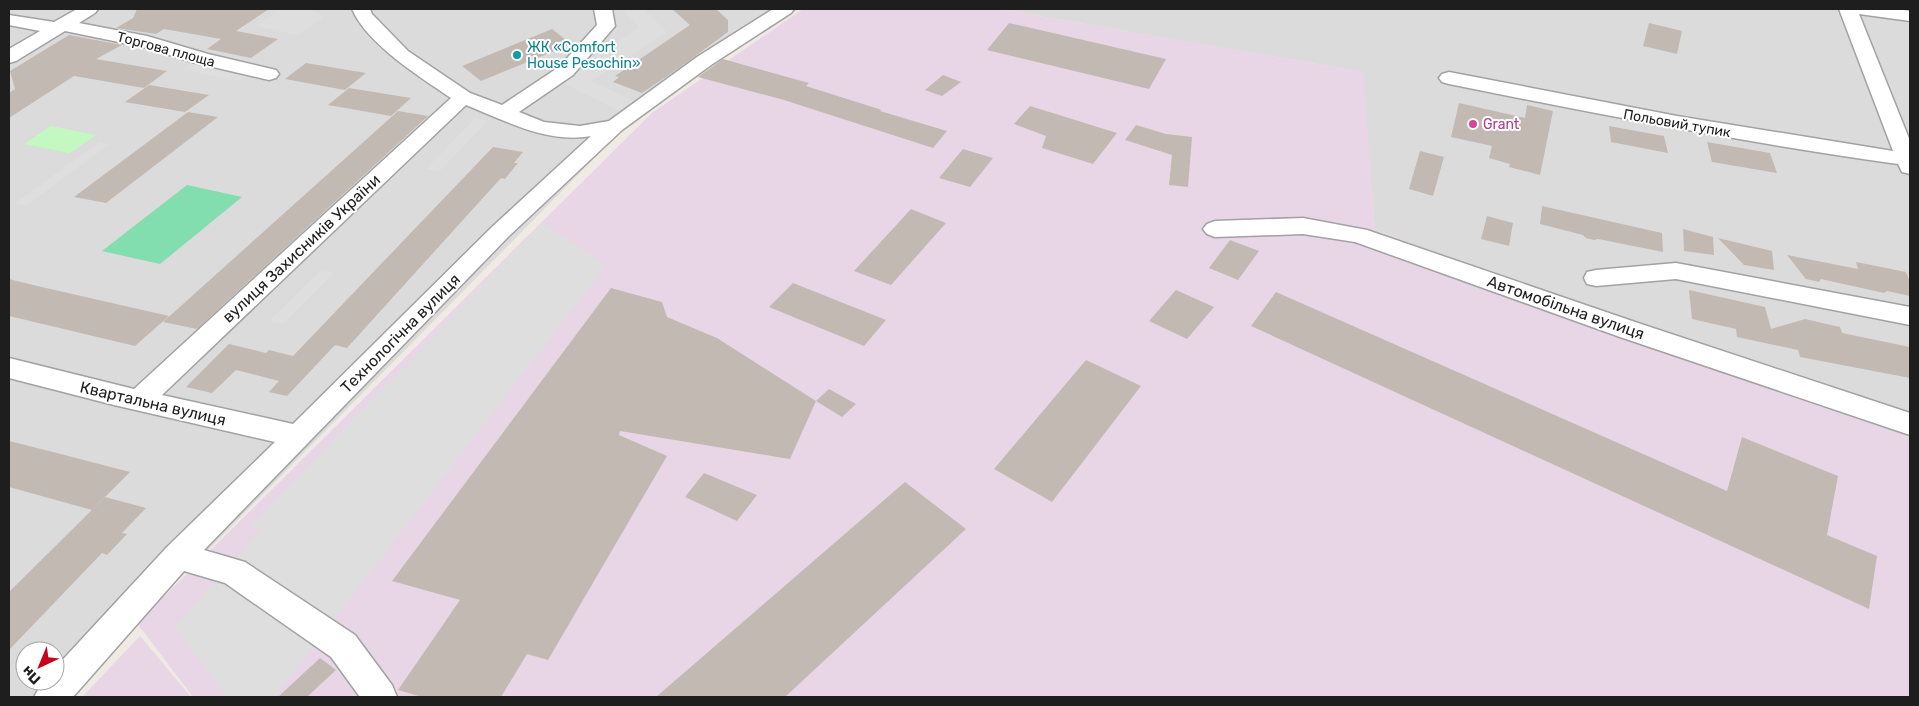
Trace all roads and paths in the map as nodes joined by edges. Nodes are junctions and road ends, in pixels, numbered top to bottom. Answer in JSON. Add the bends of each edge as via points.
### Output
{"nodes":[{"id":1,"x":90,"y":9,"type":"edge"},
{"id":2,"x":361,"y":9,"type":"edge"},
{"id":3,"x":603,"y":9,"type":"edge"},
{"id":4,"x":785,"y":9,"type":"edge"},
{"id":5,"x":1848,"y":9,"type":"edge"},
{"id":6,"x":1862,"y":9,"type":"edge"},
{"id":7,"x":1910,"y":16,"type":"edge"},
{"id":8,"x":9,"y":20,"type":"edge"},
{"id":9,"x":60,"y":26,"type":"junction"},
{"id":10,"x":9,"y":57,"type":"edge"},
{"id":11,"x":269,"y":74,"type":"dead end"},
{"id":12,"x":1449,"y":78,"type":"dead end"},
{"id":13,"x":463,"y":96,"type":"junction"},
{"id":14,"x":504,"y":113,"type":"junction"},
{"id":15,"x":615,"y":126,"type":"junction"},
{"id":16,"x":1908,"y":163,"type":"edge"},
{"id":17,"x":1215,"y":229,"type":"dead end"},
{"id":18,"x":1596,"y":278,"type":"dead end"},
{"id":19,"x":1910,"y":316,"type":"edge"},
{"id":20,"x":9,"y":368,"type":"edge"},
{"id":21,"x":140,"y":400,"type":"junction"},
{"id":22,"x":1910,"y":424,"type":"edge"},
{"id":23,"x":298,"y":436,"type":"junction"},
{"id":24,"x":178,"y":556,"type":"junction"},
{"id":25,"x":51,"y":697,"type":"edge"},
{"id":26,"x":380,"y":697,"type":"edge"}],
"edges":[{"from":1,"to":9,"type":"street"},
{"from":2,"to":13,"type":"street","via":[[401,55]]},
{"from":3,"to":14,"type":"street","via":[[606,26],[566,71]]},
{"from":4,"to":15,"type":"street","name":"Технологічна вулиця","via":[[704,61]]},
{"from":5,"to":16,"type":"street"},
{"from":6,"to":7,"type":"street"},
{"from":8,"to":9,"type":"street","name":"Торгова площа"},
{"from":9,"to":10,"type":"street"},
{"from":9,"to":11,"type":"street","name":"Торгова площа","via":[[147,42]]},
{"from":12,"to":16,"type":"street","name":"Польовий тупик","via":[[1634,116]]},
{"from":13,"to":14,"type":"street"},
{"from":13,"to":21,"type":"street","name":"вулиця Захисників України"},
{"from":14,"to":15,"type":"street","via":[[540,128],[580,132]]},
{"from":15,"to":23,"type":"street","name":"Технологічна вулиця","via":[[501,231]]},
{"from":17,"to":22,"type":"street","name":"Автомобільна вулиця","via":[[1302,226],[1359,235]]},
{"from":18,"to":19,"type":"street","via":[[1690,272]]},
{"from":20,"to":21,"type":"street","name":"Квартальна вулиця"},
{"from":21,"to":23,"type":"street","name":"Квартальна вулиця"},
{"from":23,"to":24,"type":"street","name":"Технологічна вулиця"},
{"from":24,"to":25,"type":"street","name":"Технологічна вулиця"},
{"from":24,"to":26,"type":"street","via":[[234,572],[343,646]]}]}
